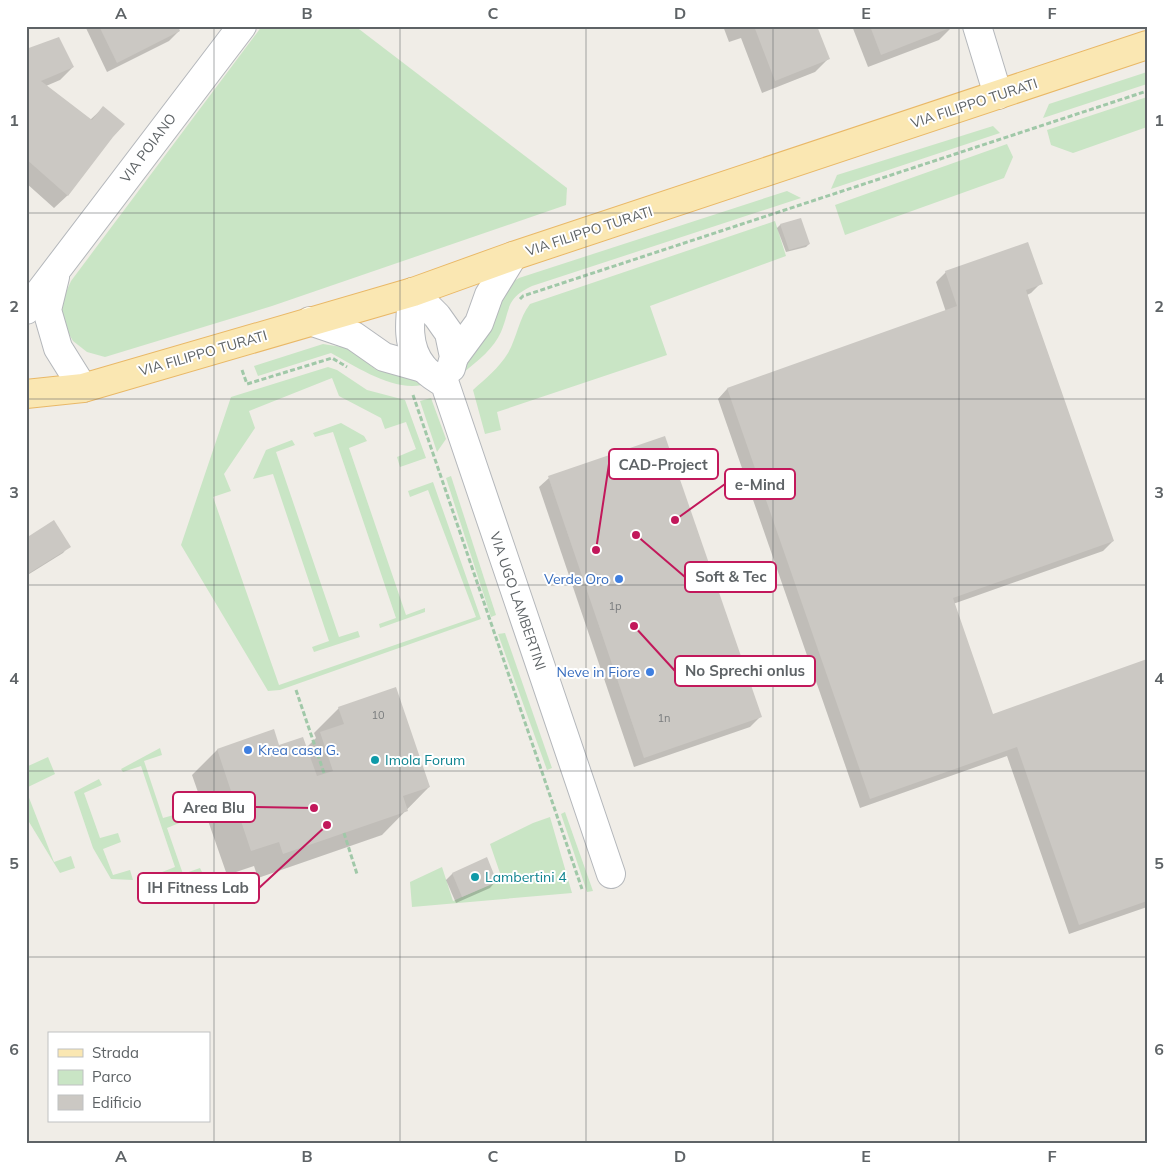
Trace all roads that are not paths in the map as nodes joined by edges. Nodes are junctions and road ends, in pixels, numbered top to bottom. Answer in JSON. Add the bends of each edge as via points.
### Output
{"nodes":[{"id":1,"x":242,"y":26,"type":"edge"},
{"id":2,"x":977,"y":26,"type":"edge"},
{"id":3,"x":1147,"y":45,"type":"edge"},
{"id":4,"x":998,"y":95,"type":"junction"},
{"id":5,"x":513,"y":256,"type":"junction"},
{"id":6,"x":56,"y":272,"type":"junction"},
{"id":7,"x":413,"y":292,"type":"junction"},
{"id":8,"x":26,"y":310,"type":"edge"},
{"id":9,"x":310,"y":321,"type":"junction"},
{"id":10,"x":454,"y":357,"type":"junction"},
{"id":11,"x":423,"y":368,"type":"junction"},
{"id":12,"x":445,"y":384,"type":"junction"},
{"id":13,"x":83,"y":388,"type":"junction"},
{"id":14,"x":26,"y":394,"type":"edge"},
{"id":15,"x":612,"y":874,"type":"dead end"}],
"edges":[{"from":1,"to":6,"type":"street","name":"VIA POIANO"},
{"from":2,"to":4,"type":"street"},
{"from":3,"to":4,"type":"main road","name":"VIA FILIPPO TURATI"},
{"from":4,"to":5,"type":"main road","name":"VIA FILIPPO TURATI"},
{"from":5,"to":7,"type":"main road","name":"VIA FILIPPO TURATI"},
{"from":5,"to":10,"type":"street","via":[[489,295],[479,323]]},
{"from":6,"to":8,"type":"street","name":"VIA POIANO"},
{"from":6,"to":13,"type":"street","name":"VIA POIANO","via":[[47,310],[58,348]]},
{"from":7,"to":9,"type":"main road","name":"VIA FILIPPO TURATI"},
{"from":7,"to":10,"type":"street","via":[[449,333]]},
{"from":7,"to":11,"type":"street","via":[[411,347]]},
{"from":9,"to":11,"type":"street","via":[[354,336],[384,357]]},
{"from":9,"to":13,"type":"main road","name":"VIA FILIPPO TURATI"},
{"from":10,"to":12,"type":"street"},
{"from":11,"to":12,"type":"street"},
{"from":12,"to":15,"type":"street","name":"VIA UGO LAMBERTINI"},
{"from":13,"to":14,"type":"main road","name":"VIA FILIPPO TURATI"}]}
